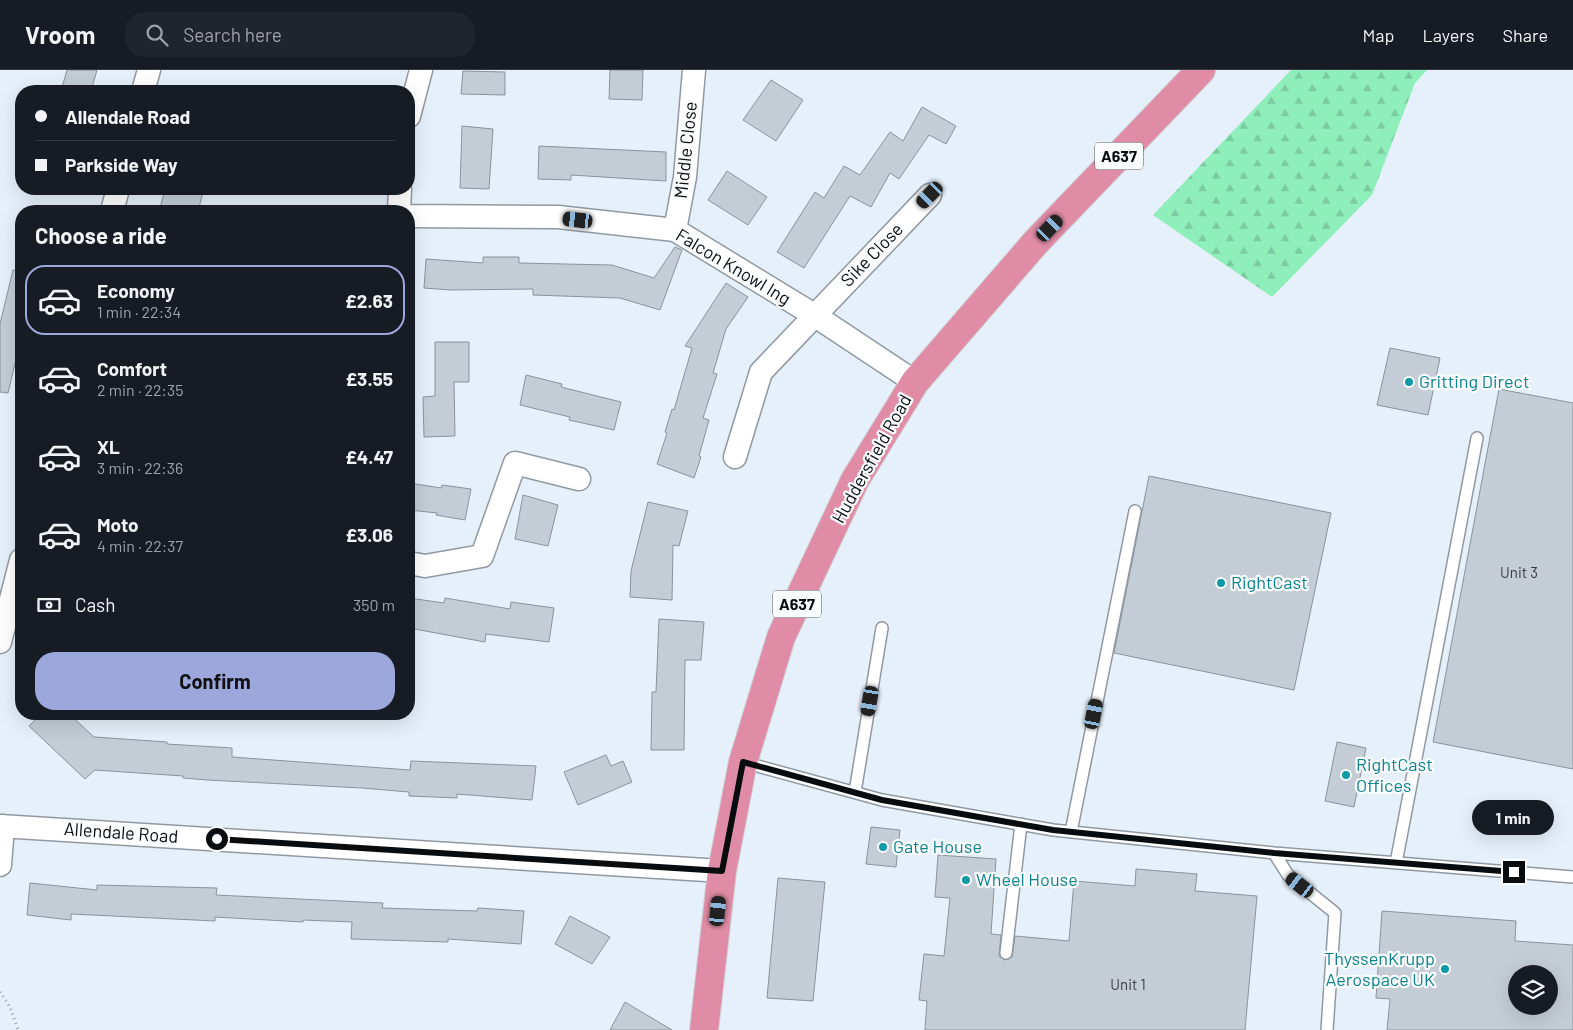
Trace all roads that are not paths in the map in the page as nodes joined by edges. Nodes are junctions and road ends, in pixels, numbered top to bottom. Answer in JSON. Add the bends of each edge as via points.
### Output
{"nodes":[{"id":1,"x":148,"y":70,"type":"edge"},
{"id":2,"x":421,"y":70,"type":"edge"},
{"id":3,"x":694,"y":70,"type":"edge"},
{"id":4,"x":1201,"y":70,"type":"edge"},
{"id":5,"x":144,"y":85,"type":"edge"},
{"id":6,"x":415,"y":93,"type":"edge"},
{"id":7,"x":930,"y":195,"type":"dead end"},
{"id":8,"x":415,"y":216,"type":"edge"},
{"id":9,"x":675,"y":230,"type":"junction"},
{"id":10,"x":814,"y":315,"type":"junction"},
{"id":11,"x":915,"y":382,"type":"junction"},
{"id":12,"x":1477,"y":438,"type":"dead end"},
{"id":13,"x":735,"y":457,"type":"dead end"},
{"id":14,"x":579,"y":479,"type":"dead end"},
{"id":15,"x":1135,"y":511,"type":"dead end"},
{"id":16,"x":415,"y":564,"type":"edge"},
{"id":17,"x":15,"y":583,"type":"edge"},
{"id":18,"x":882,"y":628,"type":"dead end"},
{"id":19,"x":0,"y":642,"type":"edge"},
{"id":20,"x":743,"y":762,"type":"junction"},
{"id":21,"x":855,"y":792,"type":"junction"},
{"id":22,"x":1021,"y":824,"type":"junction"},
{"id":23,"x":2,"y":826,"type":"edge"},
{"id":24,"x":1071,"y":832,"type":"junction"},
{"id":25,"x":1274,"y":853,"type":"junction"},
{"id":26,"x":1396,"y":863,"type":"junction"},
{"id":27,"x":0,"y":865,"type":"edge"},
{"id":28,"x":722,"y":871,"type":"junction"},
{"id":29,"x":1573,"y":877,"type":"edge"},
{"id":30,"x":1006,"y":953,"type":"dead end"},
{"id":31,"x":704,"y":1030,"type":"edge"},
{"id":32,"x":1327,"y":1030,"type":"edge"}],
"edges":[{"from":1,"to":5,"type":"street"},
{"from":2,"to":6,"type":"street"},
{"from":3,"to":9,"type":"street","name":"Middle Close","via":[[685,177]]},
{"from":4,"to":11,"type":"highway","name":"Huddersfield Road","number":"A637","via":[[1036,242]]},
{"from":7,"to":10,"type":"street","name":"Sike Close"},
{"from":8,"to":9,"type":"street","name":"Falcon Knowl Ing","via":[[558,218]]},
{"from":9,"to":10,"type":"street","name":"Falcon Knowl Ing"},
{"from":10,"to":11,"type":"street","name":"Falcon Knowl Ing"},
{"from":10,"to":13,"type":"street","name":"Sike Close","via":[[761,372]]},
{"from":11,"to":20,"type":"highway","name":"Huddersfield Road","number":"A637","via":[[855,480],[781,637]]},
{"from":12,"to":26,"type":"lane"},
{"from":14,"to":16,"type":"street","via":[[515,464],[482,556],[425,566]]},
{"from":15,"to":24,"type":"lane"},
{"from":17,"to":19,"type":"street"},
{"from":18,"to":21,"type":"lane"},
{"from":20,"to":21,"type":"lane"},
{"from":20,"to":28,"type":"highway","name":"Huddersfield Road","number":"A637"},
{"from":21,"to":22,"type":"lane","via":[[882,800]]},
{"from":22,"to":24,"type":"lane"},
{"from":22,"to":30,"type":"lane"},
{"from":23,"to":27,"type":"street"},
{"from":23,"to":28,"type":"street","name":"Allendale Road"},
{"from":24,"to":25,"type":"lane"},
{"from":25,"to":26,"type":"lane"},
{"from":25,"to":32,"type":"lane","via":[[1288,876],[1335,913]]},
{"from":26,"to":29,"type":"lane"},
{"from":28,"to":31,"type":"highway","name":"Huddersfield Road","number":"A637"}]}
